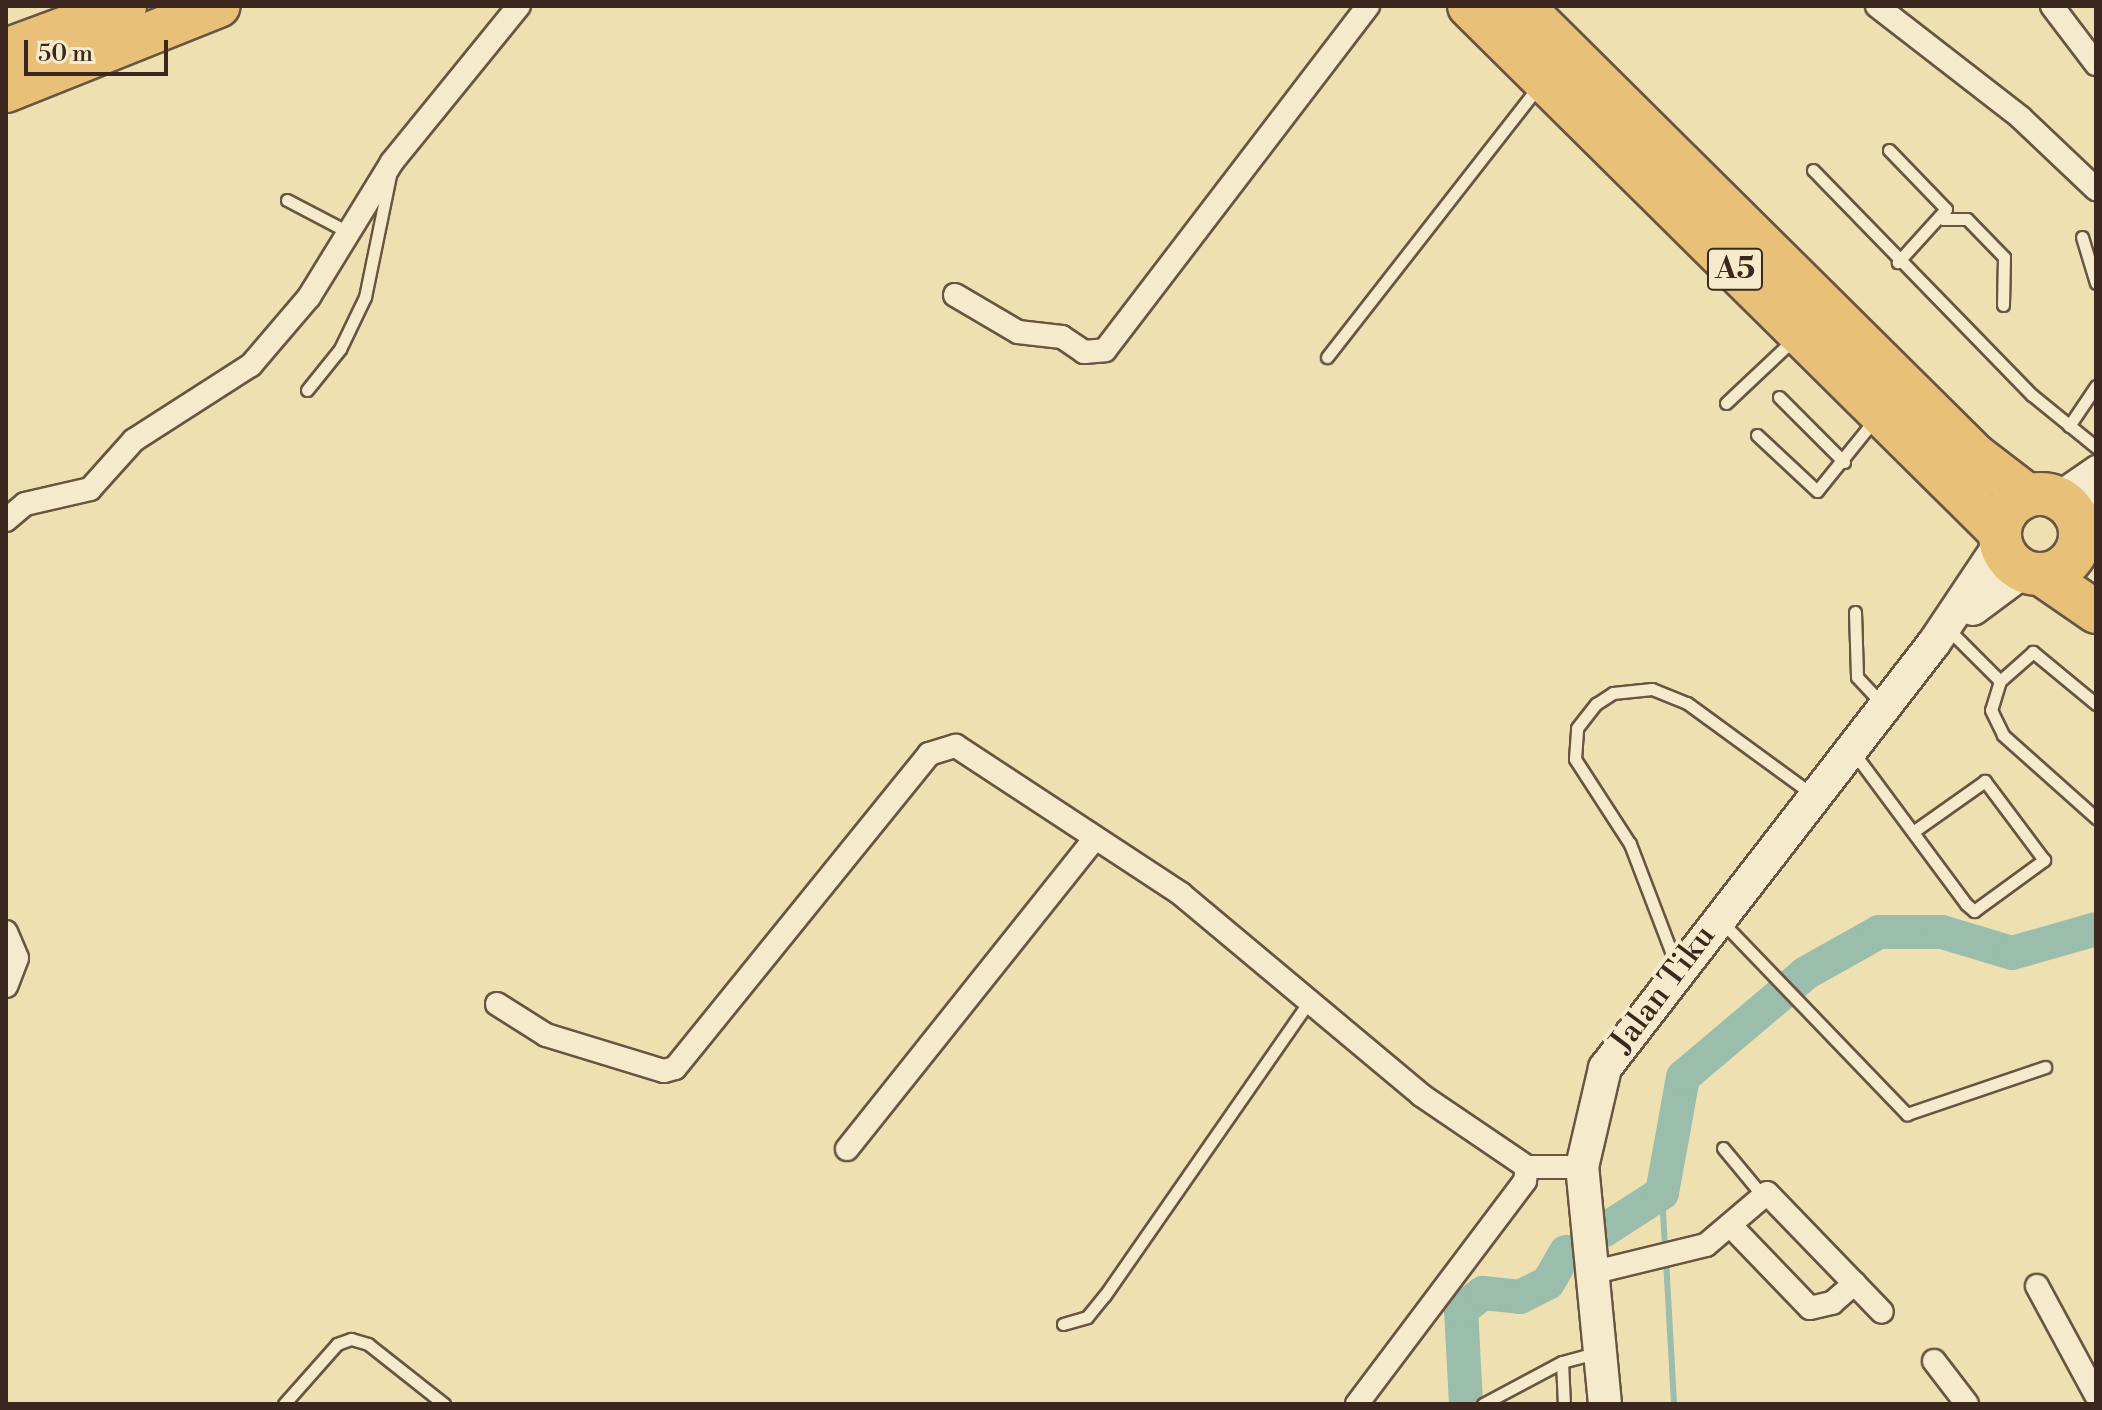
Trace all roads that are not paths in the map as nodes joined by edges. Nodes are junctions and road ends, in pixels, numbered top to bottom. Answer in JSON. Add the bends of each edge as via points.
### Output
{"nodes":[{"id":1,"x":125,"y":6,"type":"edge"},
{"id":2,"x":219,"y":6,"type":"edge"},
{"id":3,"x":519,"y":6,"type":"edge"},
{"id":4,"x":1368,"y":6,"type":"edge"},
{"id":5,"x":1469,"y":6,"type":"edge"},
{"id":6,"x":1522,"y":6,"type":"edge"},
{"id":7,"x":1877,"y":6,"type":"edge"},
{"id":8,"x":2052,"y":6,"type":"edge"},
{"id":9,"x":6,"y":50,"type":"edge"},
{"id":10,"x":2096,"y":64,"type":"edge"},
{"id":11,"x":1543,"y":80,"type":"junction"},
{"id":12,"x":6,"y":91,"type":"edge"},
{"id":13,"x":1889,"y":150,"type":"dead end"},
{"id":14,"x":392,"y":162,"type":"junction"},
{"id":15,"x":1813,"y":170,"type":"dead end"},
{"id":16,"x":2096,"y":189,"type":"edge"},
{"id":17,"x":287,"y":200,"type":"dead end"},
{"id":18,"x":1943,"y":219,"type":"junction"},
{"id":19,"x":352,"y":234,"type":"junction"},
{"id":20,"x":2082,"y":237,"type":"dead end"},
{"id":21,"x":1898,"y":262,"type":"junction"},
{"id":22,"x":2096,"y":283,"type":"edge"},
{"id":23,"x":955,"y":295,"type":"dead end"},
{"id":24,"x":2003,"y":305,"type":"dead end"},
{"id":25,"x":1800,"y":333,"type":"junction"},
{"id":26,"x":1327,"y":357,"type":"dead end"},
{"id":27,"x":2096,"y":386,"type":"edge"},
{"id":28,"x":307,"y":390,"type":"dead end"},
{"id":29,"x":1779,"y":397,"type":"dead end"},
{"id":30,"x":1726,"y":403,"type":"dead end"},
{"id":31,"x":1881,"y":412,"type":"junction"},
{"id":32,"x":2069,"y":426,"type":"junction"},
{"id":33,"x":1757,"y":435,"type":"dead end"},
{"id":34,"x":2096,"y":447,"type":"edge"},
{"id":35,"x":1844,"y":462,"type":"junction"},
{"id":36,"x":2096,"y":467,"type":"edge"},
{"id":37,"x":2096,"y":483,"type":"edge"},
{"id":38,"x":6,"y":520,"type":"edge"},
{"id":39,"x":2067,"y":521,"type":"edge"},
{"id":40,"x":2016,"y":555,"type":"junction"},
{"id":41,"x":1855,"y":612,"type":"dead end"},
{"id":42,"x":2096,"y":612,"type":"edge"},
{"id":43,"x":1942,"y":636,"type":"junction"},
{"id":44,"x":2000,"y":681,"type":"junction"},
{"id":45,"x":2096,"y":704,"type":"edge"},
{"id":46,"x":1884,"y":705,"type":"junction"},
{"id":47,"x":1850,"y":747,"type":"junction"},
{"id":48,"x":1812,"y":794,"type":"junction"},
{"id":49,"x":2096,"y":818,"type":"edge"},
{"id":50,"x":1913,"y":832,"type":"junction"},
{"id":51,"x":1093,"y":841,"type":"junction"},
{"id":52,"x":1717,"y":916,"type":"junction"},
{"id":53,"x":6,"y":932,"type":"edge"},
{"id":54,"x":1677,"y":967,"type":"junction"},
{"id":55,"x":6,"y":986,"type":"edge"},
{"id":56,"x":1311,"y":999,"type":"junction"},
{"id":57,"x":497,"y":1004,"type":"dead end"},
{"id":58,"x":2045,"y":1067,"type":"dead end"},
{"id":59,"x":1723,"y":1148,"type":"dead end"},
{"id":60,"x":847,"y":1149,"type":"dead end"},
{"id":61,"x":1527,"y":1167,"type":"junction"},
{"id":62,"x":1582,"y":1167,"type":"junction"},
{"id":63,"x":1762,"y":1195,"type":"junction"},
{"id":64,"x":1730,"y":1225,"type":"junction"},
{"id":65,"x":1595,"y":1272,"type":"junction"},
{"id":66,"x":1855,"y":1283,"type":"junction"},
{"id":67,"x":2037,"y":1286,"type":"dead end"},
{"id":68,"x":1882,"y":1312,"type":"dead end"},
{"id":69,"x":1063,"y":1324,"type":"dead end"},
{"id":70,"x":1603,"y":1351,"type":"junction"},
{"id":71,"x":1934,"y":1361,"type":"dead end"},
{"id":72,"x":1562,"y":1362,"type":"junction"},
{"id":73,"x":2096,"y":1395,"type":"edge"},
{"id":74,"x":284,"y":1404,"type":"edge"},
{"id":75,"x":444,"y":1404,"type":"edge"},
{"id":76,"x":1357,"y":1404,"type":"edge"},
{"id":77,"x":1483,"y":1404,"type":"edge"},
{"id":78,"x":1564,"y":1404,"type":"edge"},
{"id":79,"x":1605,"y":1404,"type":"edge"},
{"id":80,"x":1967,"y":1404,"type":"edge"}],
"edges":[{"from":1,"to":9,"type":"highway"},
{"from":2,"to":12,"type":"highway"},
{"from":3,"to":14,"type":"street"},
{"from":4,"to":23,"type":"street","via":[[1105,350],[1084,352],[1062,337],[1018,332]]},
{"from":5,"to":11,"type":"highway","number":"A5"},
{"from":6,"to":39,"type":"highway","number":"A5","via":[[1976,456]]},
{"from":7,"to":16,"type":"street","via":[[2020,117]]},
{"from":8,"to":10,"type":"street"},
{"from":11,"to":25,"type":"highway","number":"A5"},
{"from":11,"to":26,"type":"lane"},
{"from":13,"to":18,"type":"lane","via":[[1942,201]]},
{"from":14,"to":19,"type":"street"},
{"from":14,"to":28,"type":"lane","via":[[365,297],[340,349]]},
{"from":15,"to":21,"type":"lane"},
{"from":17,"to":19,"type":"lane"},
{"from":18,"to":21,"type":"lane"},
{"from":18,"to":24,"type":"lane","via":[[1967,219],[2004,257]]},
{"from":19,"to":38,"type":"street","via":[[292,317],[223,388],[134,440],[90,489],[25,504]]},
{"from":20,"to":22,"type":"lane"},
{"from":21,"to":32,"type":"lane"},
{"from":25,"to":30,"type":"lane"},
{"from":25,"to":31,"type":"highway","number":"A5"},
{"from":27,"to":32,"type":"lane"},
{"from":29,"to":35,"type":"lane"},
{"from":31,"to":35,"type":"lane"},
{"from":31,"to":40,"type":"highway","number":"A5"},
{"from":32,"to":34,"type":"lane"},
{"from":33,"to":35,"type":"lane","via":[[1817,491]]},
{"from":36,"to":39,"type":"street"},
{"from":37,"to":39,"type":"street"},
{"from":39,"to":40,"type":"highway","via":[[2072,558]]},
{"from":39,"to":40,"type":"highway","via":[[2008,509]]},
{"from":40,"to":42,"type":"highway","number":"A5"},
{"from":40,"to":43,"type":"main road","name":"Jalan Tiku"},
{"from":41,"to":46,"type":"lane","via":[[1857,677]]},
{"from":43,"to":44,"type":"lane"},
{"from":43,"to":46,"type":"main road","name":"Jalan Tiku"},
{"from":44,"to":45,"type":"lane","via":[[2033,652]]},
{"from":44,"to":49,"type":"lane","via":[[1991,710],[1996,726]]},
{"from":46,"to":47,"type":"main road","name":"Jalan Tiku"},
{"from":47,"to":48,"type":"main road","name":"Jalan Tiku"},
{"from":47,"to":50,"type":"lane"},
{"from":48,"to":52,"type":"main road","name":"Jalan Tiku"},
{"from":48,"to":54,"type":"lane","via":[[1736,735],[1652,689],[1613,693],[1577,728],[1575,759],[1630,844]]},
{"from":50,"to":50,"type":"lane","via":[[1974,911],[2044,860],[1985,781]]},
{"from":51,"to":56,"type":"street","via":[[1181,894]]},
{"from":51,"to":57,"type":"street","via":[[956,746],[929,754],[675,1068],[664,1071],[546,1035]]},
{"from":51,"to":60,"type":"street"},
{"from":52,"to":54,"type":"main road","name":"Jalan Tiku"},
{"from":52,"to":58,"type":"lane","via":[[1907,1114]]},
{"from":53,"to":55,"type":"street","via":[[17,958]]},
{"from":54,"to":62,"type":"main road","name":"Jalan Tiku","via":[[1605,1068]]},
{"from":56,"to":61,"type":"street","via":[[1421,1095]]},
{"from":56,"to":69,"type":"lane","via":[[1105,1295],[1087,1317]]},
{"from":59,"to":63,"type":"lane"},
{"from":61,"to":62,"type":"street"},
{"from":61,"to":76,"type":"street","via":[[1525,1181]]},
{"from":62,"to":65,"type":"main road","name":"Jalan Tiku"},
{"from":63,"to":64,"type":"street"},
{"from":63,"to":66,"type":"street","via":[[1779,1198]]},
{"from":64,"to":65,"type":"street","via":[[1682,1255]]},
{"from":64,"to":66,"type":"street","via":[[1810,1308],[1821,1308]]},
{"from":65,"to":70,"type":"main road","name":"Jalan Tiku"},
{"from":66,"to":68,"type":"street"},
{"from":67,"to":73,"type":"street"},
{"from":70,"to":72,"type":"lane"},
{"from":70,"to":79,"type":"main road","name":"Jalan Tiku"},
{"from":71,"to":80,"type":"street"},
{"from":72,"to":77,"type":"lane"},
{"from":72,"to":78,"type":"lane"},
{"from":74,"to":75,"type":"lane","via":[[337,1344],[351,1339],[368,1344]]}]}
